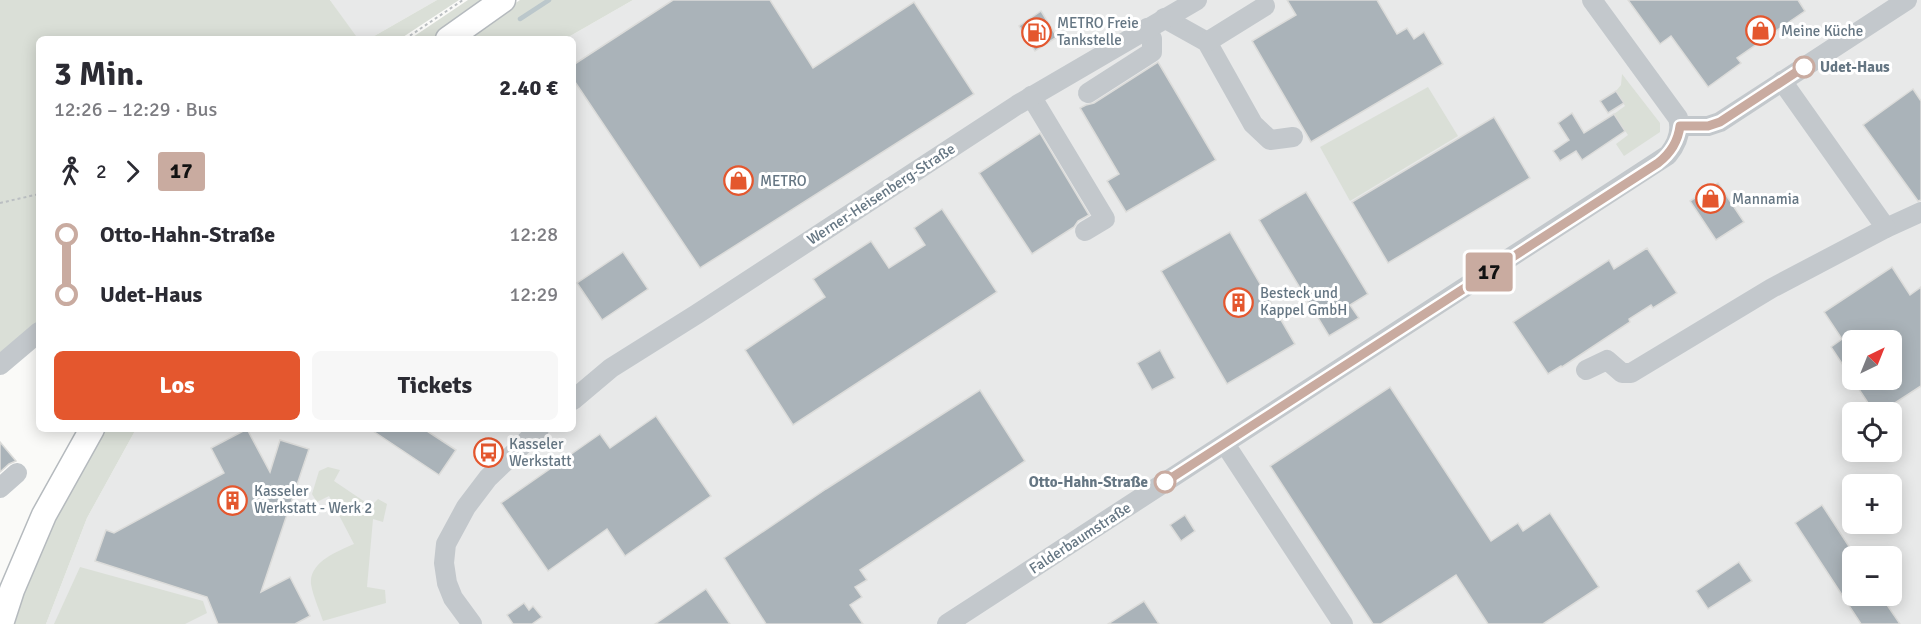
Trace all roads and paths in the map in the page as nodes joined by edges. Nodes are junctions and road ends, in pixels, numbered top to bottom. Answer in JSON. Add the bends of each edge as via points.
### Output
{"nodes":[{"id":1,"x":463,"y":0,"type":"edge"},
{"id":2,"x":503,"y":0,"type":"edge"},
{"id":3,"x":1197,"y":0,"type":"edge"},
{"id":4,"x":1592,"y":0,"type":"edge"},
{"id":5,"x":1907,"y":0,"type":"edge"},
{"id":6,"x":1265,"y":6,"type":"dead end"},
{"id":7,"x":1156,"y":23,"type":"junction"},
{"id":8,"x":409,"y":36,"type":"edge"},
{"id":9,"x":452,"y":36,"type":"edge"},
{"id":10,"x":1207,"y":42,"type":"junction"},
{"id":11,"x":1782,"y":81,"type":"junction"},
{"id":12,"x":1088,"y":93,"type":"dead end"},
{"id":13,"x":1031,"y":96,"type":"junction"},
{"id":14,"x":1680,"y":126,"type":"junction"},
{"id":15,"x":1293,"y":137,"type":"dead end"},
{"id":16,"x":36,"y":195,"type":"edge"},
{"id":17,"x":0,"y":203,"type":"edge"},
{"id":18,"x":1921,"y":212,"type":"edge"},
{"id":19,"x":1886,"y":228,"type":"junction"},
{"id":20,"x":1085,"y":231,"type":"dead end"},
{"id":21,"x":36,"y":339,"type":"edge"},
{"id":22,"x":0,"y":365,"type":"edge"},
{"id":23,"x":1586,"y":370,"type":"dead end"},
{"id":24,"x":576,"y":397,"type":"edge"},
{"id":25,"x":90,"y":432,"type":"edge"},
{"id":26,"x":519,"y":436,"type":"edge"},
{"id":27,"x":1225,"y":444,"type":"junction"},
{"id":28,"x":17,"y":473,"type":"dead end"},
{"id":29,"x":0,"y":488,"type":"edge"},
{"id":30,"x":1,"y":624,"type":"edge"},
{"id":31,"x":472,"y":624,"type":"edge"},
{"id":32,"x":947,"y":624,"type":"edge"},
{"id":33,"x":1343,"y":624,"type":"edge"}],
"edges":[{"from":1,"to":8,"type":"path"},
{"from":2,"to":9,"type":"main road"},
{"from":3,"to":7,"type":"street","name":"Werner-Heisenberg-Straße"},
{"from":4,"to":14,"type":"street","via":[[1674,112]]},
{"from":5,"to":11,"type":"street"},
{"from":6,"to":10,"type":"street"},
{"from":7,"to":10,"type":"street"},
{"from":7,"to":12,"type":"street","via":[[1152,52]]},
{"from":7,"to":13,"type":"street","name":"Werner-Heisenberg-Straße"},
{"from":10,"to":15,"type":"street","via":[[1253,124],[1270,140]]},
{"from":11,"to":14,"type":"street","via":[[1720,122]]},
{"from":11,"to":19,"type":"street"},
{"from":13,"to":20,"type":"street","via":[[1105,219]]},
{"from":13,"to":24,"type":"street","name":"Werner-Heisenberg-Straße","via":[[611,368]]},
{"from":14,"to":27,"type":"street","name":"Falderbaumstraße","via":[[1675,146],[1658,163]]},
{"from":16,"to":17,"type":"path"},
{"from":18,"to":19,"type":"street"},
{"from":19,"to":23,"type":"street","via":[[1772,288],[1631,373],[1622,373],[1607,360]]},
{"from":21,"to":22,"type":"street"},
{"from":25,"to":30,"type":"main road","via":[[44,514]]},
{"from":26,"to":31,"type":"street","via":[[466,507],[446,543],[447,582],[453,598]]},
{"from":27,"to":32,"type":"street","name":"Falderbaumstraße"},
{"from":27,"to":33,"type":"street"},
{"from":28,"to":29,"type":"street"}]}
